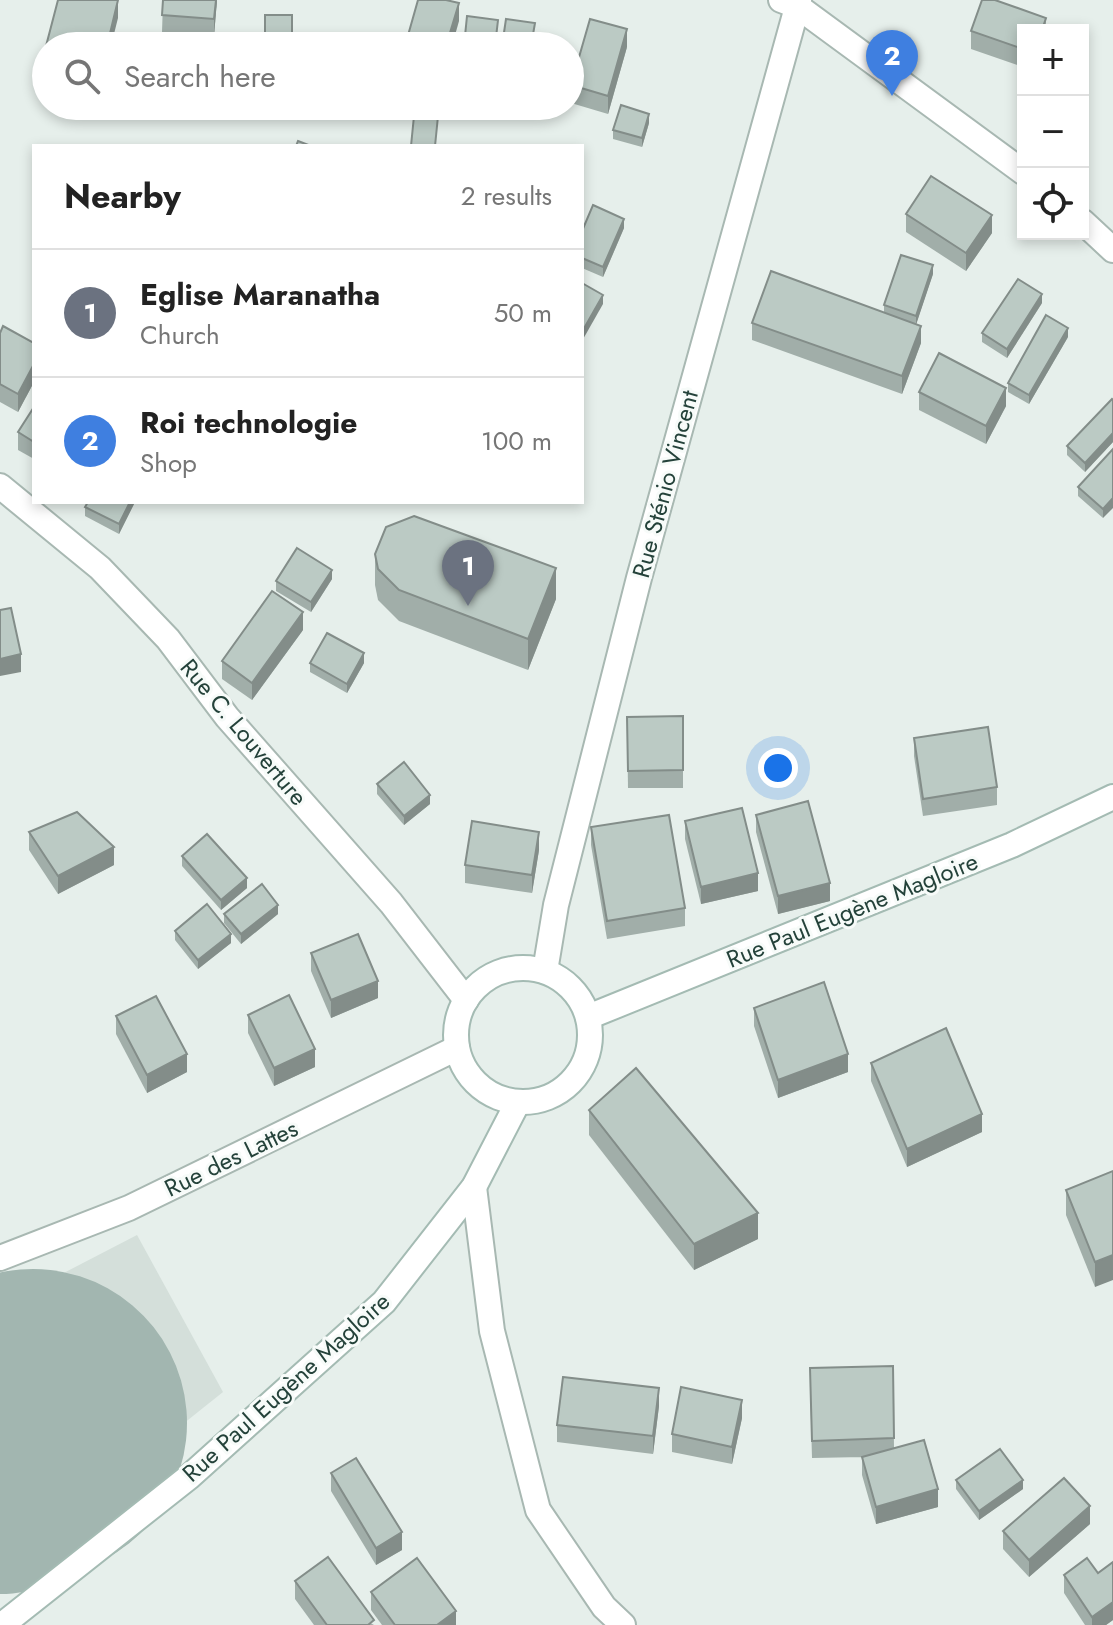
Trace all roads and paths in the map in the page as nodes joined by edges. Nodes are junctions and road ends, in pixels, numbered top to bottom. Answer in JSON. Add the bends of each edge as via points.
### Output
{"nodes":[{"id":1,"x":792,"y":2,"type":"edge"},
{"id":2,"x":1018,"y":168,"type":"edge"},
{"id":3,"x":1089,"y":228,"type":"edge"},
{"id":4,"x":1113,"y":250,"type":"edge"},
{"id":5,"x":0,"y":486,"type":"edge"},
{"id":6,"x":1113,"y":797,"type":"edge"},
{"id":7,"x":545,"y":971,"type":"junction"},
{"id":8,"x":466,"y":1000,"type":"junction"},
{"id":9,"x":588,"y":1017,"type":"junction"},
{"id":10,"x":457,"y":1048,"type":"junction"},
{"id":11,"x":518,"y":1102,"type":"junction"},
{"id":12,"x":474,"y":1187,"type":"junction"},
{"id":13,"x":0,"y":1258,"type":"edge"},
{"id":14,"x":2,"y":1625,"type":"edge"},
{"id":15,"x":623,"y":1625,"type":"edge"}],
"edges":[{"from":1,"to":2,"type":"street"},
{"from":1,"to":7,"type":"street","name":"Rue Sténio Vincent","via":[[639,578],[556,905]]},
{"from":3,"to":4,"type":"street"},
{"from":5,"to":8,"type":"street","name":"Rue C. Louverture","via":[[100,568],[168,639],[227,717],[391,903]]},
{"from":6,"to":9,"type":"street","name":"Rue Paul Eugène Magloire","via":[[1012,845]]},
{"from":7,"to":8,"type":"street","via":[[501,973],[477,986]]},
{"from":7,"to":9,"type":"street","via":[[572,988]]},
{"from":8,"to":10,"type":"street","via":[[457,1023]]},
{"from":9,"to":11,"type":"street","via":[[590,1042],[583,1067],[567,1087],[544,1099]]},
{"from":10,"to":11,"type":"street","via":[[479,1085]]},
{"from":10,"to":13,"type":"street","name":"Rue des Lattes","via":[[129,1208]]},
{"from":11,"to":12,"type":"street","name":"Rue Paul Eugène Magloire"},
{"from":12,"to":14,"type":"street","name":"Rue Paul Eugène Magloire","via":[[384,1302],[189,1477]]},
{"from":12,"to":15,"type":"street","via":[[492,1331],[538,1510],[604,1607]]}]}
